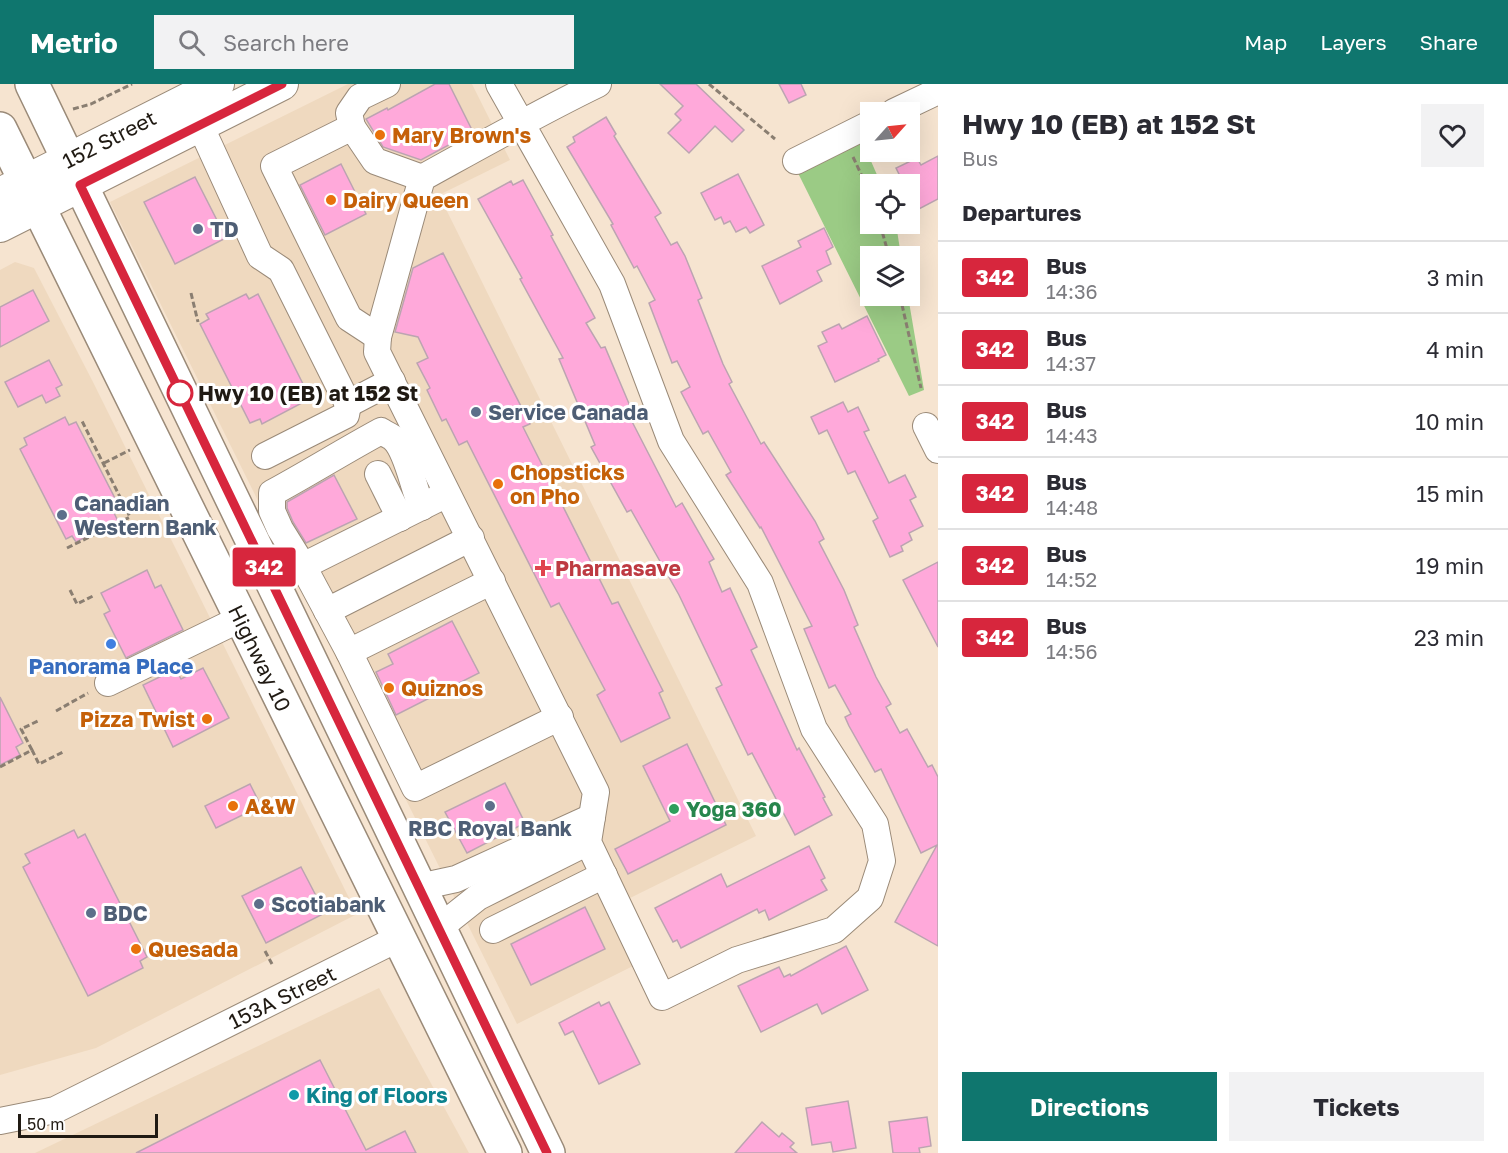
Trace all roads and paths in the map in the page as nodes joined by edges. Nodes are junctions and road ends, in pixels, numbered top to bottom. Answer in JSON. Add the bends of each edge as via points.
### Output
{"nodes":[{"id":1,"x":32,"y":84,"type":"edge"},
{"id":2,"x":132,"y":84,"type":"edge"},
{"id":3,"x":218,"y":84,"type":"edge"},
{"id":4,"x":282,"y":84,"type":"edge"},
{"id":5,"x":387,"y":84,"type":"edge"},
{"id":6,"x":499,"y":84,"type":"edge"},
{"id":7,"x":598,"y":84,"type":"edge"},
{"id":8,"x":709,"y":84,"type":"edge"},
{"id":9,"x":938,"y":91,"type":"edge"},
{"id":10,"x":915,"y":102,"type":"edge"},
{"id":11,"x":72,"y":109,"type":"dead end"},
{"id":12,"x":521,"y":124,"type":"junction"},
{"id":13,"x":200,"y":125,"type":"junction"},
{"id":14,"x":352,"y":127,"type":"junction"},
{"id":15,"x":0,"y":129,"type":"edge"},
{"id":16,"x":860,"y":129,"type":"edge"},
{"id":17,"x":775,"y":139,"type":"dead end"},
{"id":18,"x":849,"y":150,"type":"dead end"},
{"id":19,"x":796,"y":161,"type":"dead end"},
{"id":20,"x":74,"y":173,"type":"junction"},
{"id":21,"x":861,"y":174,"type":"edge"},
{"id":22,"x":422,"y":178,"type":"junction"},
{"id":23,"x":22,"y":194,"type":"edge"},
{"id":24,"x":0,"y":226,"type":"edge"},
{"id":25,"x":191,"y":293,"type":"dead end"},
{"id":26,"x":902,"y":306,"type":"edge"},
{"id":27,"x":198,"y":322,"type":"dead end"},
{"id":28,"x":378,"y":337,"type":"junction"},
{"id":29,"x":392,"y":381,"type":"junction"},
{"id":30,"x":921,"y":388,"type":"dead end"},
{"id":31,"x":348,"y":404,"type":"junction"},
{"id":32,"x":81,"y":419,"type":"dead end"},
{"id":33,"x":926,"y":426,"type":"dead end"},
{"id":34,"x":134,"y":448,"type":"dead end"},
{"id":35,"x":938,"y":450,"type":"edge"},
{"id":36,"x":265,"y":456,"type":"dead end"},
{"id":37,"x":104,"y":463,"type":"junction"},
{"id":38,"x":378,"y":474,"type":"dead end"},
{"id":39,"x":449,"y":493,"type":"junction"},
{"id":40,"x":411,"y":512,"type":"junction"},
{"id":41,"x":471,"y":538,"type":"junction"},
{"id":42,"x":67,"y":548,"type":"dead end"},
{"id":43,"x":303,"y":566,"type":"junction"},
{"id":44,"x":492,"y":581,"type":"junction"},
{"id":45,"x":70,"y":590,"type":"dead end"},
{"id":46,"x":93,"y":596,"type":"dead end"},
{"id":47,"x":327,"y":610,"type":"junction"},
{"id":48,"x":240,"y":619,"type":"junction"},
{"id":49,"x":349,"y":652,"type":"junction"},
{"id":50,"x":100,"y":687,"type":"joint"},
{"id":51,"x":56,"y":711,"type":"dead end"},
{"id":52,"x":560,"y":717,"type":"junction"},
{"id":53,"x":38,"y":721,"type":"dead end"},
{"id":54,"x":32,"y":750,"type":"junction"},
{"id":55,"x":65,"y":751,"type":"dead end"},
{"id":56,"x":0,"y":767,"type":"edge"},
{"id":57,"x":590,"y":830,"type":"junction"},
{"id":58,"x":604,"y":875,"type":"junction"},
{"id":59,"x":373,"y":886,"type":"junction"},
{"id":60,"x":419,"y":887,"type":"junction"},
{"id":61,"x":439,"y":928,"type":"junction"},
{"id":62,"x":493,"y":930,"type":"dead end"},
{"id":63,"x":399,"y":938,"type":"junction"},
{"id":64,"x":265,"y":951,"type":"dead end"},
{"id":65,"x":456,"y":961,"type":"junction"},
{"id":66,"x":272,"y":964,"type":"dead end"},
{"id":67,"x":0,"y":1121,"type":"edge"},
{"id":68,"x":505,"y":1153,"type":"edge"},
{"id":69,"x":548,"y":1153,"type":"edge"}],
"edges":[{"from":1,"to":20,"type":"highway","name":"Highway 10"},
{"from":2,"to":11,"type":"path","via":[[92,104]]},
{"from":3,"to":20,"type":"main road","name":"152 Street"},
{"from":4,"to":13,"type":"main road","name":"152 Street"},
{"from":5,"to":14,"type":"street","via":[[360,97],[349,113]]},
{"from":6,"to":12,"type":"street"},
{"from":7,"to":12,"type":"street"},
{"from":8,"to":17,"type":"path"},
{"from":9,"to":10,"type":"street"},
{"from":12,"to":22,"type":"street"},
{"from":12,"to":58,"type":"street","via":[[612,284],[671,441],[760,583],[814,729],[875,824],[882,861],[870,898],[834,930],[737,960],[662,997]]},
{"from":13,"to":20,"type":"main road","name":"152 Street"},
{"from":13,"to":31,"type":"street","via":[[260,256],[281,270]]},
{"from":14,"to":22,"type":"street","via":[[375,161]]},
{"from":14,"to":28,"type":"street","via":[[274,166],[349,318]]},
{"from":15,"to":23,"type":"highway","name":"Highway 10"},
{"from":16,"to":19,"type":"street"},
{"from":18,"to":21,"type":"path"},
{"from":20,"to":23,"type":"main road","name":"152 Street"},
{"from":20,"to":60,"type":"highway","name":"Highway 10"},
{"from":22,"to":28,"type":"street"},
{"from":23,"to":24,"type":"main road","name":"152 Street"},
{"from":23,"to":48,"type":"highway","name":"Highway 10"},
{"from":25,"to":27,"type":"path"},
{"from":26,"to":30,"type":"path"},
{"from":28,"to":29,"type":"street","via":[[378,352]]},
{"from":29,"to":31,"type":"street"},
{"from":29,"to":39,"type":"street"},
{"from":31,"to":36,"type":"street","via":[[346,415]]},
{"from":32,"to":37,"type":"path"},
{"from":33,"to":35,"type":"street"},
{"from":34,"to":37,"type":"path"},
{"from":37,"to":42,"type":"path","via":[[130,517]]},
{"from":38,"to":40,"type":"street"},
{"from":39,"to":40,"type":"street"},
{"from":39,"to":41,"type":"street"},
{"from":40,"to":43,"type":"street"},
{"from":40,"to":43,"type":"street","via":[[413,476],[395,440],[381,431],[272,493],[272,511]]},
{"from":41,"to":44,"type":"street"},
{"from":41,"to":47,"type":"street"},
{"from":43,"to":47,"type":"street"},
{"from":44,"to":49,"type":"street"},
{"from":44,"to":52,"type":"street"},
{"from":45,"to":46,"type":"path","via":[[77,604]]},
{"from":47,"to":49,"type":"street"},
{"from":48,"to":50,"type":"street"},
{"from":48,"to":59,"type":"highway","name":"Highway 10"},
{"from":49,"to":52,"type":"street","via":[[415,789]]},
{"from":50,"to":51,"type":"path"},
{"from":52,"to":57,"type":"street","via":[[596,792]]},
{"from":53,"to":54,"type":"path","via":[[21,729]]},
{"from":54,"to":55,"type":"path","via":[[39,764]]},
{"from":54,"to":56,"type":"path"},
{"from":57,"to":58,"type":"street"},
{"from":57,"to":60,"type":"street","via":[[456,879]]},
{"from":57,"to":61,"type":"street","via":[[478,897]]},
{"from":58,"to":62,"type":"street"},
{"from":59,"to":61,"type":"highway","via":[[412,916]]},
{"from":59,"to":63,"type":"highway","name":"Highway 10"},
{"from":60,"to":61,"type":"highway","name":"Highway 10"},
{"from":61,"to":65,"type":"highway","name":"Highway 10"},
{"from":63,"to":65,"type":"highway","via":[[413,937]]},
{"from":63,"to":67,"type":"street","name":"153A Street","via":[[55,1110]]},
{"from":63,"to":68,"type":"highway","name":"Highway 10"},
{"from":64,"to":66,"type":"path"},
{"from":65,"to":69,"type":"highway","name":"Highway 10"}]}
